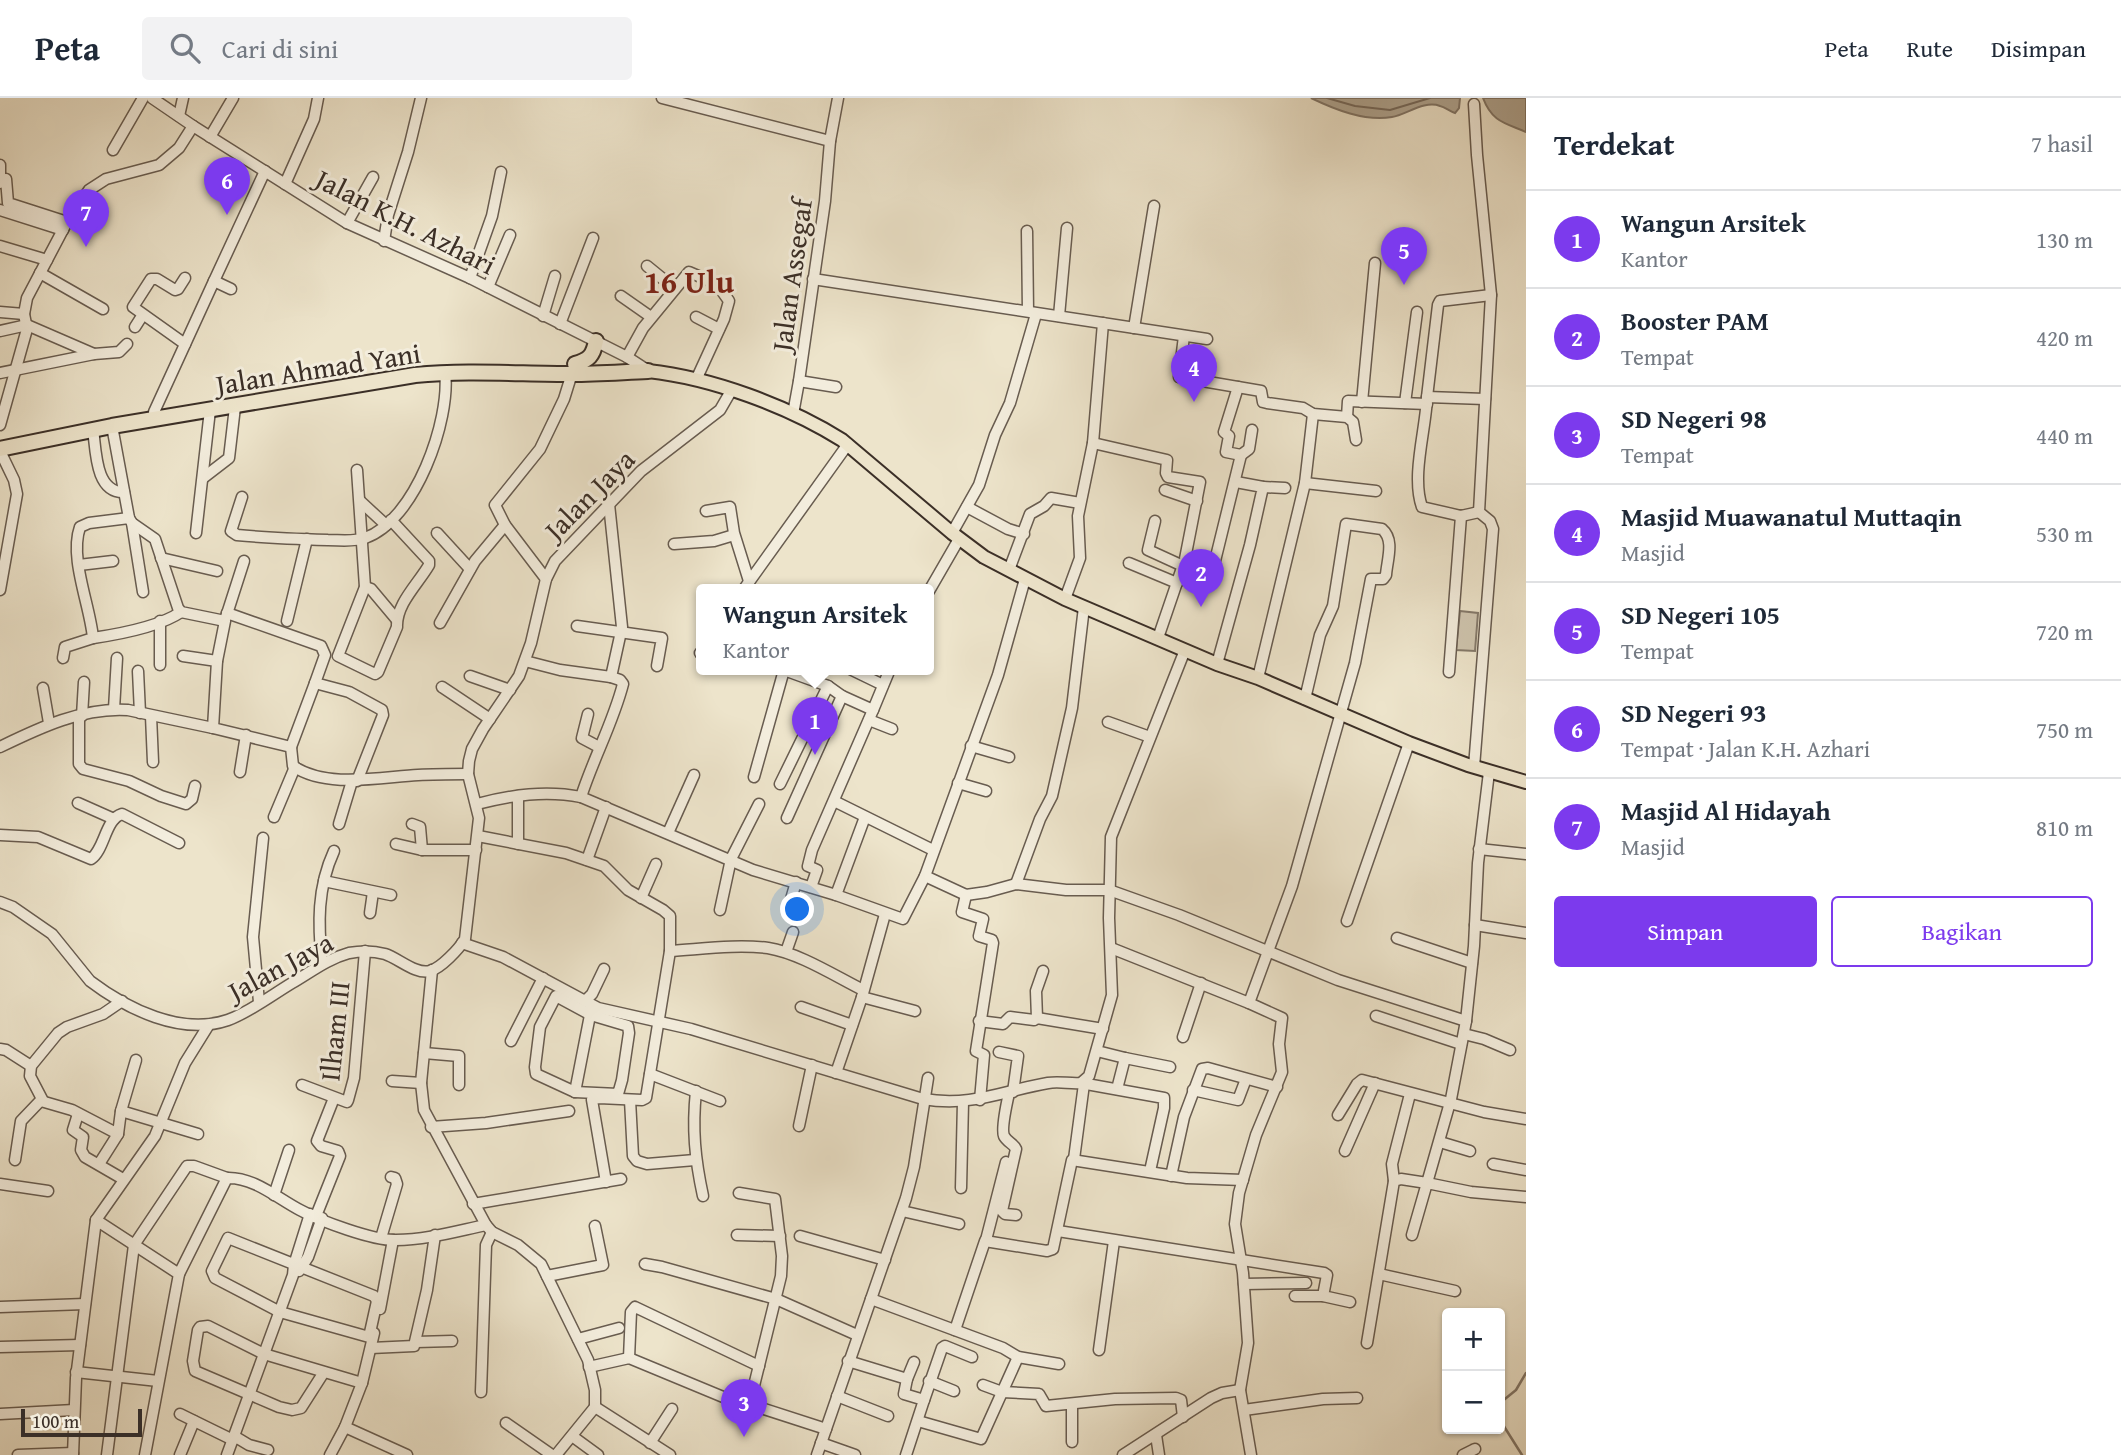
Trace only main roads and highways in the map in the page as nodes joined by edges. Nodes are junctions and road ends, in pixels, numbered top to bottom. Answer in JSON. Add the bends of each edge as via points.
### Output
{"nodes":[{"id":1,"x":596,"y":341,"type":"road end"},
{"id":2,"x":573,"y":369,"type":"junction"},
{"id":3,"x":648,"y":371,"type":"joint"},
{"id":4,"x":0,"y":439,"type":"edge"},
{"id":5,"x":0,"y":450,"type":"edge"},
{"id":6,"x":1526,"y":782,"type":"edge"}],
"edges":[{"from":1,"to":2,"type":"highway","via":[[592,355]]},
{"from":2,"to":3,"type":"highway","name":"Jalan Ahmad Yani"},
{"from":2,"to":4,"type":"highway","name":"Jalan Ahmad Yani","via":[[446,363]]},
{"from":2,"to":5,"type":"highway","name":"Jalan Ahmad Yani","via":[[402,377],[93,429]]},
{"from":3,"to":6,"type":"main road","name":"Jalan Ahmad Yani","via":[[725,389],[822,427],[984,558],[1065,599],[1409,743]]}]}
